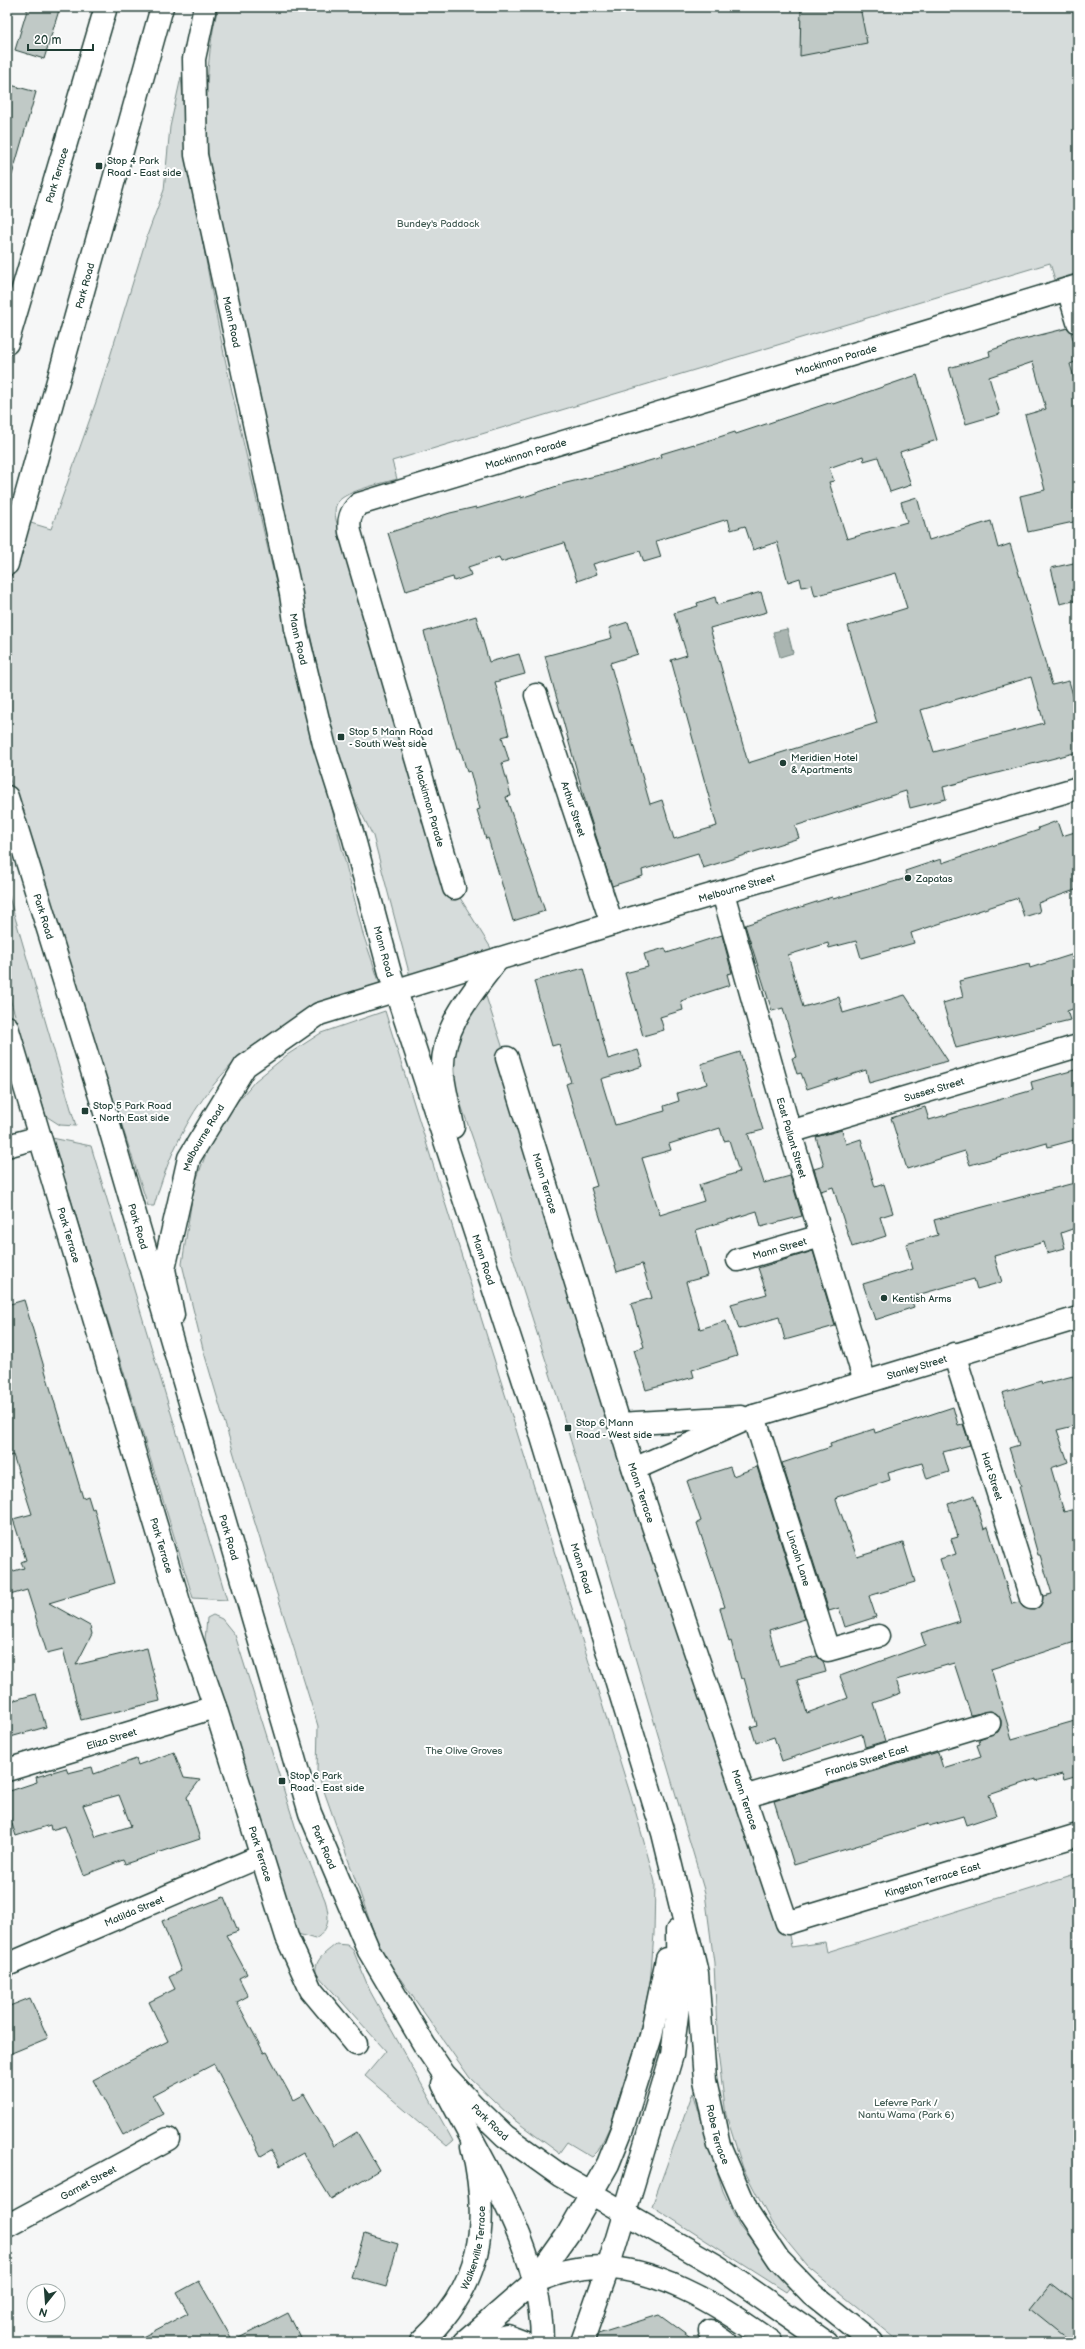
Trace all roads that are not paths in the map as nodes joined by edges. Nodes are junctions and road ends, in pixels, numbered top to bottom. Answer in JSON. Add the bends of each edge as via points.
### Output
{"nodes":[{"id":1,"x":106,"y":7,"type":"edge"},
{"id":2,"x":162,"y":7,"type":"edge"},
{"id":3,"x":205,"y":7,"type":"edge"},
{"id":4,"x":1073,"y":288,"type":"edge"},
{"id":5,"x":1078,"y":322,"type":"edge"},
{"id":6,"x":7,"y":343,"type":"edge"},
{"id":7,"x":7,"y":564,"type":"edge"},
{"id":8,"x":536,"y":695,"type":"dead end"},
{"id":9,"x":1078,"y":788,"type":"edge"},
{"id":10,"x":7,"y":798,"type":"edge"},
{"id":11,"x":454,"y":888,"type":"dead end"},
{"id":12,"x":723,"y":893,"type":"junction"},
{"id":13,"x":612,"y":924,"type":"junction"},
{"id":14,"x":498,"y":959,"type":"junction"},
{"id":15,"x":396,"y":991,"type":"junction"},
{"id":16,"x":7,"y":1027,"type":"edge"},
{"id":17,"x":1078,"y":1046,"type":"edge"},
{"id":18,"x":507,"y":1058,"type":"dead end"},
{"id":19,"x":790,"y":1132,"type":"junction"},
{"id":20,"x":40,"y":1137,"type":"junction"},
{"id":21,"x":7,"y":1146,"type":"edge"},
{"id":22,"x":469,"y":1212,"type":"junction"},
{"id":23,"x":821,"y":1236,"type":"junction"},
{"id":24,"x":738,"y":1260,"type":"dead end"},
{"id":25,"x":1078,"y":1318,"type":"edge"},
{"id":26,"x":954,"y":1354,"type":"junction"},
{"id":27,"x":185,"y":1382,"type":"junction"},
{"id":28,"x":865,"y":1382,"type":"junction"},
{"id":29,"x":754,"y":1416,"type":"junction"},
{"id":30,"x":619,"y":1424,"type":"junction"},
{"id":31,"x":634,"y":1469,"type":"junction"},
{"id":32,"x":1030,"y":1598,"type":"dead end"},
{"id":33,"x":878,"y":1636,"type":"dead end"},
{"id":34,"x":215,"y":1707,"type":"junction"},
{"id":35,"x":989,"y":1724,"type":"dead end"},
{"id":36,"x":7,"y":1770,"type":"edge"},
{"id":37,"x":744,"y":1797,"type":"junction"},
{"id":38,"x":1078,"y":1835,"type":"edge"},
{"id":39,"x":261,"y":1856,"type":"junction"},
{"id":40,"x":673,"y":1874,"type":"junction"},
{"id":41,"x":787,"y":1923,"type":"joint"},
{"id":42,"x":7,"y":1964,"type":"edge"},
{"id":43,"x":356,"y":2044,"type":"dead end"},
{"id":44,"x":425,"y":2046,"type":"junction"},
{"id":45,"x":168,"y":2139,"type":"dead end"},
{"id":46,"x":471,"y":2139,"type":"junction"},
{"id":47,"x":592,"y":2194,"type":"junction"},
{"id":48,"x":624,"y":2212,"type":"junction"},
{"id":49,"x":7,"y":2226,"type":"edge"},
{"id":50,"x":608,"y":2268,"type":"junction"},
{"id":51,"x":534,"y":2282,"type":"junction"},
{"id":52,"x":421,"y":2342,"type":"edge"},
{"id":53,"x":465,"y":2342,"type":"edge"},
{"id":54,"x":482,"y":2342,"type":"edge"},
{"id":55,"x":523,"y":2342,"type":"edge"},
{"id":56,"x":542,"y":2342,"type":"edge"},
{"id":57,"x":582,"y":2342,"type":"edge"},
{"id":58,"x":771,"y":2342,"type":"edge"},
{"id":59,"x":826,"y":2342,"type":"edge"},
{"id":60,"x":872,"y":2342,"type":"edge"}],
"edges":[{"from":1,"to":6,"type":"main road","name":"Park Terrace"},
{"from":2,"to":7,"type":"main road","name":"Park Road"},
{"from":3,"to":15,"type":"main road","name":"Mann Road","via":[[194,59],[196,155],[298,637],[324,744],[353,834]]},
{"from":4,"to":5,"type":"main road"},
{"from":4,"to":11,"type":"main road","name":"Mackinnon Parade","via":[[359,504],[353,508],[348,521],[350,532]]},
{"from":8,"to":13,"type":"main road","name":"Arthur Street"},
{"from":9,"to":12,"type":"main road","name":"Melbourne Street"},
{"from":10,"to":27,"type":"main road","name":"Park Road","via":[[108,1122]]},
{"from":12,"to":13,"type":"main road","name":"Melbourne Street"},
{"from":12,"to":19,"type":"main road","name":"East Pallant Street"},
{"from":13,"to":14,"type":"main road","name":"Melbourne Street"},
{"from":14,"to":15,"type":"main road","name":"Melbourne Street"},
{"from":14,"to":22,"type":"main road","via":[[459,1010],[446,1042],[443,1075]]},
{"from":15,"to":22,"type":"main road","name":"Mann Road"},
{"from":15,"to":27,"type":"main road","name":"Melbourne Road","via":[[319,1014],[245,1066],[189,1158],[164,1269]]},
{"from":16,"to":20,"type":"main road","name":"Park Terrace"},
{"from":17,"to":19,"type":"main road","name":"Sussex Street"},
{"from":18,"to":30,"type":"main road","name":"Mann Terrace"},
{"from":19,"to":23,"type":"main road","name":"East Pallant Street"},
{"from":20,"to":21,"type":"main road"},
{"from":20,"to":34,"type":"main road","name":"Park Terrace","via":[[182,1612]]},
{"from":22,"to":40,"type":"main road","name":"Mann Road","via":[[552,1468],[664,1833]]},
{"from":23,"to":24,"type":"main road","name":"Mann Street"},
{"from":23,"to":28,"type":"main road","name":"East Pallant Street"},
{"from":25,"to":26,"type":"main road","name":"Stanley Street"},
{"from":26,"to":28,"type":"main road","name":"Stanley Street"},
{"from":26,"to":32,"type":"main road","name":"Hart Street"},
{"from":27,"to":44,"type":"main road","name":"Park Road","via":[[310,1813],[368,1951]]},
{"from":28,"to":29,"type":"main road","name":"Stanley Street"},
{"from":29,"to":30,"type":"main road","name":"Stanley Street"},
{"from":29,"to":31,"type":"main road","name":"Stanley Street"},
{"from":29,"to":33,"type":"main road","name":"Lincoln Lane","via":[[828,1650]]},
{"from":30,"to":31,"type":"main road","name":"Mann Terrace"},
{"from":31,"to":37,"type":"main road","name":"Mann Terrace"},
{"from":34,"to":36,"type":"main road","name":"Eliza Street"},
{"from":34,"to":39,"type":"main road","name":"Park Terrace"},
{"from":35,"to":37,"type":"main road","name":"Francis Street East"},
{"from":37,"to":41,"type":"main road","name":"Mann Terrace"},
{"from":38,"to":41,"type":"main road","name":"Kingston Terrace East"},
{"from":39,"to":42,"type":"main road","name":"Matilda Street"},
{"from":39,"to":43,"type":"main road","name":"Park Terrace","via":[[287,1936],[311,1990]]},
{"from":40,"to":47,"type":"main road","via":[[668,1955],[657,2016],[622,2129],[604,2173]]},
{"from":40,"to":48,"type":"main road","via":[[678,1977],[675,2039]]},
{"from":40,"to":60,"type":"main road","name":"Robe Terrace","via":[[697,1973],[705,2080],[712,2120],[724,2160],[749,2214],[779,2260],[812,2294]]},
{"from":44,"to":46,"type":"main road"},
{"from":44,"to":47,"type":"main road","name":"Park Road","via":[[462,2094],[505,2136],[550,2169]]},
{"from":45,"to":49,"type":"main road","name":"Garnet Street"},
{"from":46,"to":51,"type":"main road","via":[[504,2202]]},
{"from":46,"to":52,"type":"main road","name":"Walkerville Terrace","via":[[482,2206],[478,2248],[458,2298],[441,2322]]},
{"from":47,"to":48,"type":"main road","name":"Park Road"},
{"from":47,"to":51,"type":"main road"},
{"from":48,"to":50,"type":"main road"},
{"from":48,"to":59,"type":"main road","via":[[717,2266]]},
{"from":50,"to":51,"type":"main road","via":[[574,2269]]},
{"from":50,"to":57,"type":"main road"},
{"from":50,"to":58,"type":"main road","via":[[638,2274],[689,2291],[726,2311]]},
{"from":51,"to":53,"type":"main road"},
{"from":51,"to":56,"type":"main road","via":[[540,2310]]},
{"from":54,"to":55,"type":"main road","via":[[507,2336]]}]}
